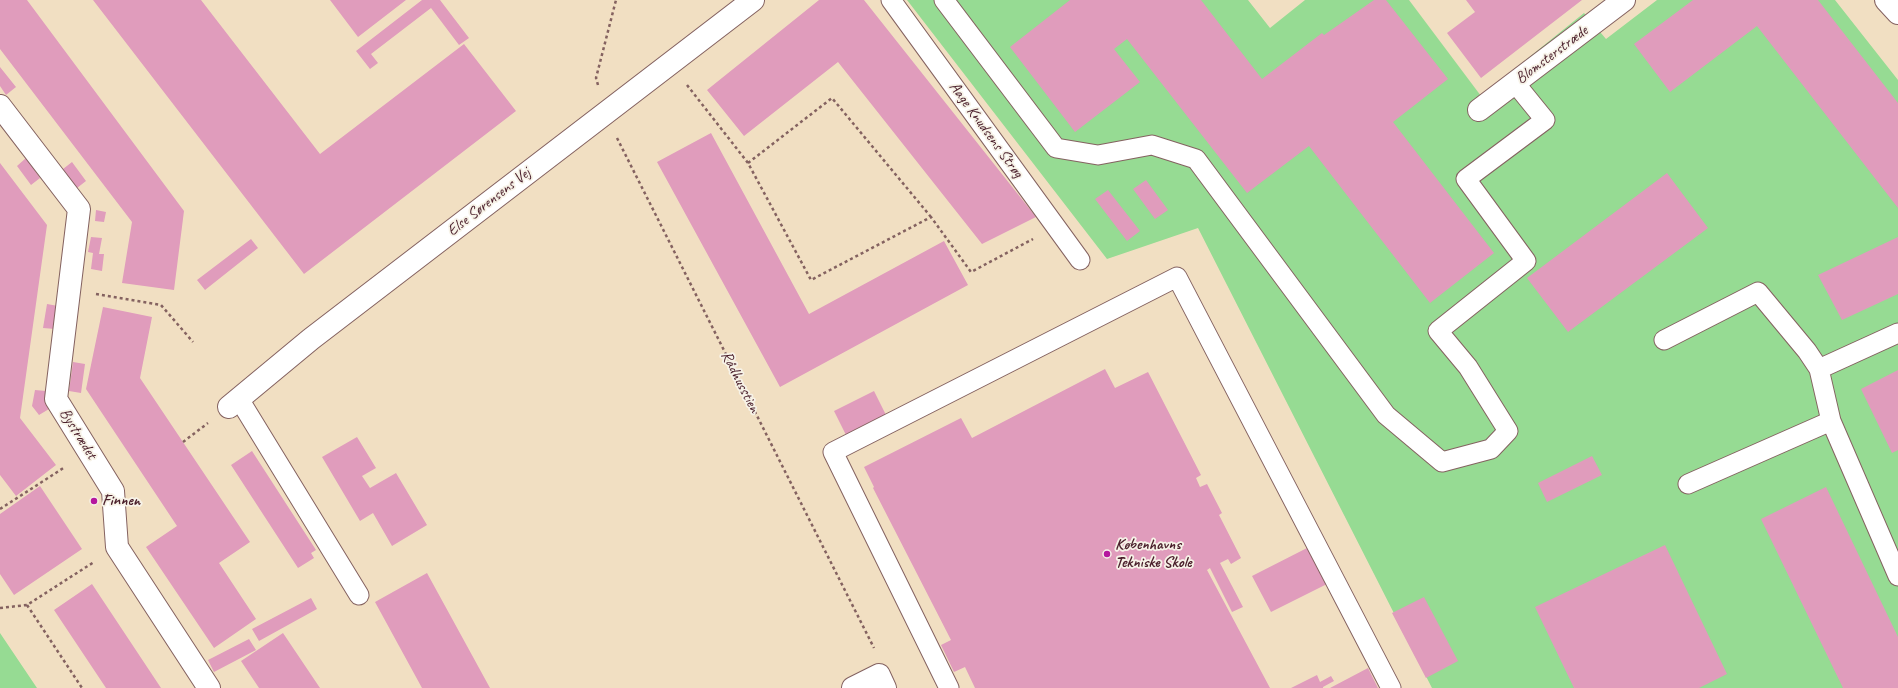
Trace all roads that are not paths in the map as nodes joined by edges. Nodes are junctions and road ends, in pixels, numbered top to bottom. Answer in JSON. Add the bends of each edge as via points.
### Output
{"nodes":[{"id":1,"x":753,"y":0,"type":"edge"},
{"id":2,"x":891,"y":0,"type":"edge"},
{"id":3,"x":944,"y":0,"type":"edge"},
{"id":4,"x":1624,"y":0,"type":"edge"},
{"id":5,"x":1886,"y":0,"type":"edge"},
{"id":6,"x":1898,"y":14,"type":"edge"},
{"id":7,"x":1515,"y":83,"type":"junction"},
{"id":8,"x":0,"y":106,"type":"edge"},
{"id":9,"x":1479,"y":110,"type":"dead end"},
{"id":10,"x":1080,"y":260,"type":"dead end"},
{"id":11,"x":1898,"y":333,"type":"edge"},
{"id":12,"x":1664,"y":340,"type":"dead end"},
{"id":13,"x":1818,"y":369,"type":"junction"},
{"id":14,"x":234,"y":403,"type":"joint"},
{"id":15,"x":1831,"y":421,"type":"junction"},
{"id":16,"x":1688,"y":484,"type":"dead end"},
{"id":17,"x":1898,"y":576,"type":"edge"},
{"id":18,"x":359,"y":595,"type":"dead end"},
{"id":19,"x":209,"y":688,"type":"edge"},
{"id":20,"x":853,"y":688,"type":"edge"},
{"id":21,"x":885,"y":688,"type":"edge"},
{"id":22,"x":949,"y":688,"type":"edge"},
{"id":23,"x":1391,"y":688,"type":"edge"}],
"edges":[{"from":1,"to":14,"type":"street","name":"Else Sørensens Vej","via":[[311,339]]},
{"from":2,"to":10,"type":"lane","name":"Aage Knudsens Strøg"},
{"from":3,"to":7,"type":"lane","via":[[1056,148],[1098,154],[1152,145],[1196,159],[1386,416],[1442,462],[1491,449],[1508,431],[1468,367],[1438,331],[1526,261],[1466,179],[1545,120]]},
{"from":4,"to":7,"type":"street","name":"Blomsterstræde"},
{"from":5,"to":6,"type":"street"},
{"from":7,"to":9,"type":"street","name":"Blomsterstræde"},
{"from":8,"to":19,"type":"street","name":"Bystrædet","via":[[79,209],[56,399],[113,491],[117,548]]},
{"from":11,"to":13,"type":"lane"},
{"from":12,"to":13,"type":"lane","via":[[1758,292],[1807,351]]},
{"from":13,"to":15,"type":"lane"},
{"from":14,"to":18,"type":"lane"},
{"from":15,"to":16,"type":"lane"},
{"from":15,"to":17,"type":"lane"},
{"from":20,"to":21,"type":"street","via":[[879,675]]},
{"from":22,"to":23,"type":"lane","via":[[832,452],[1178,277]]}]}
